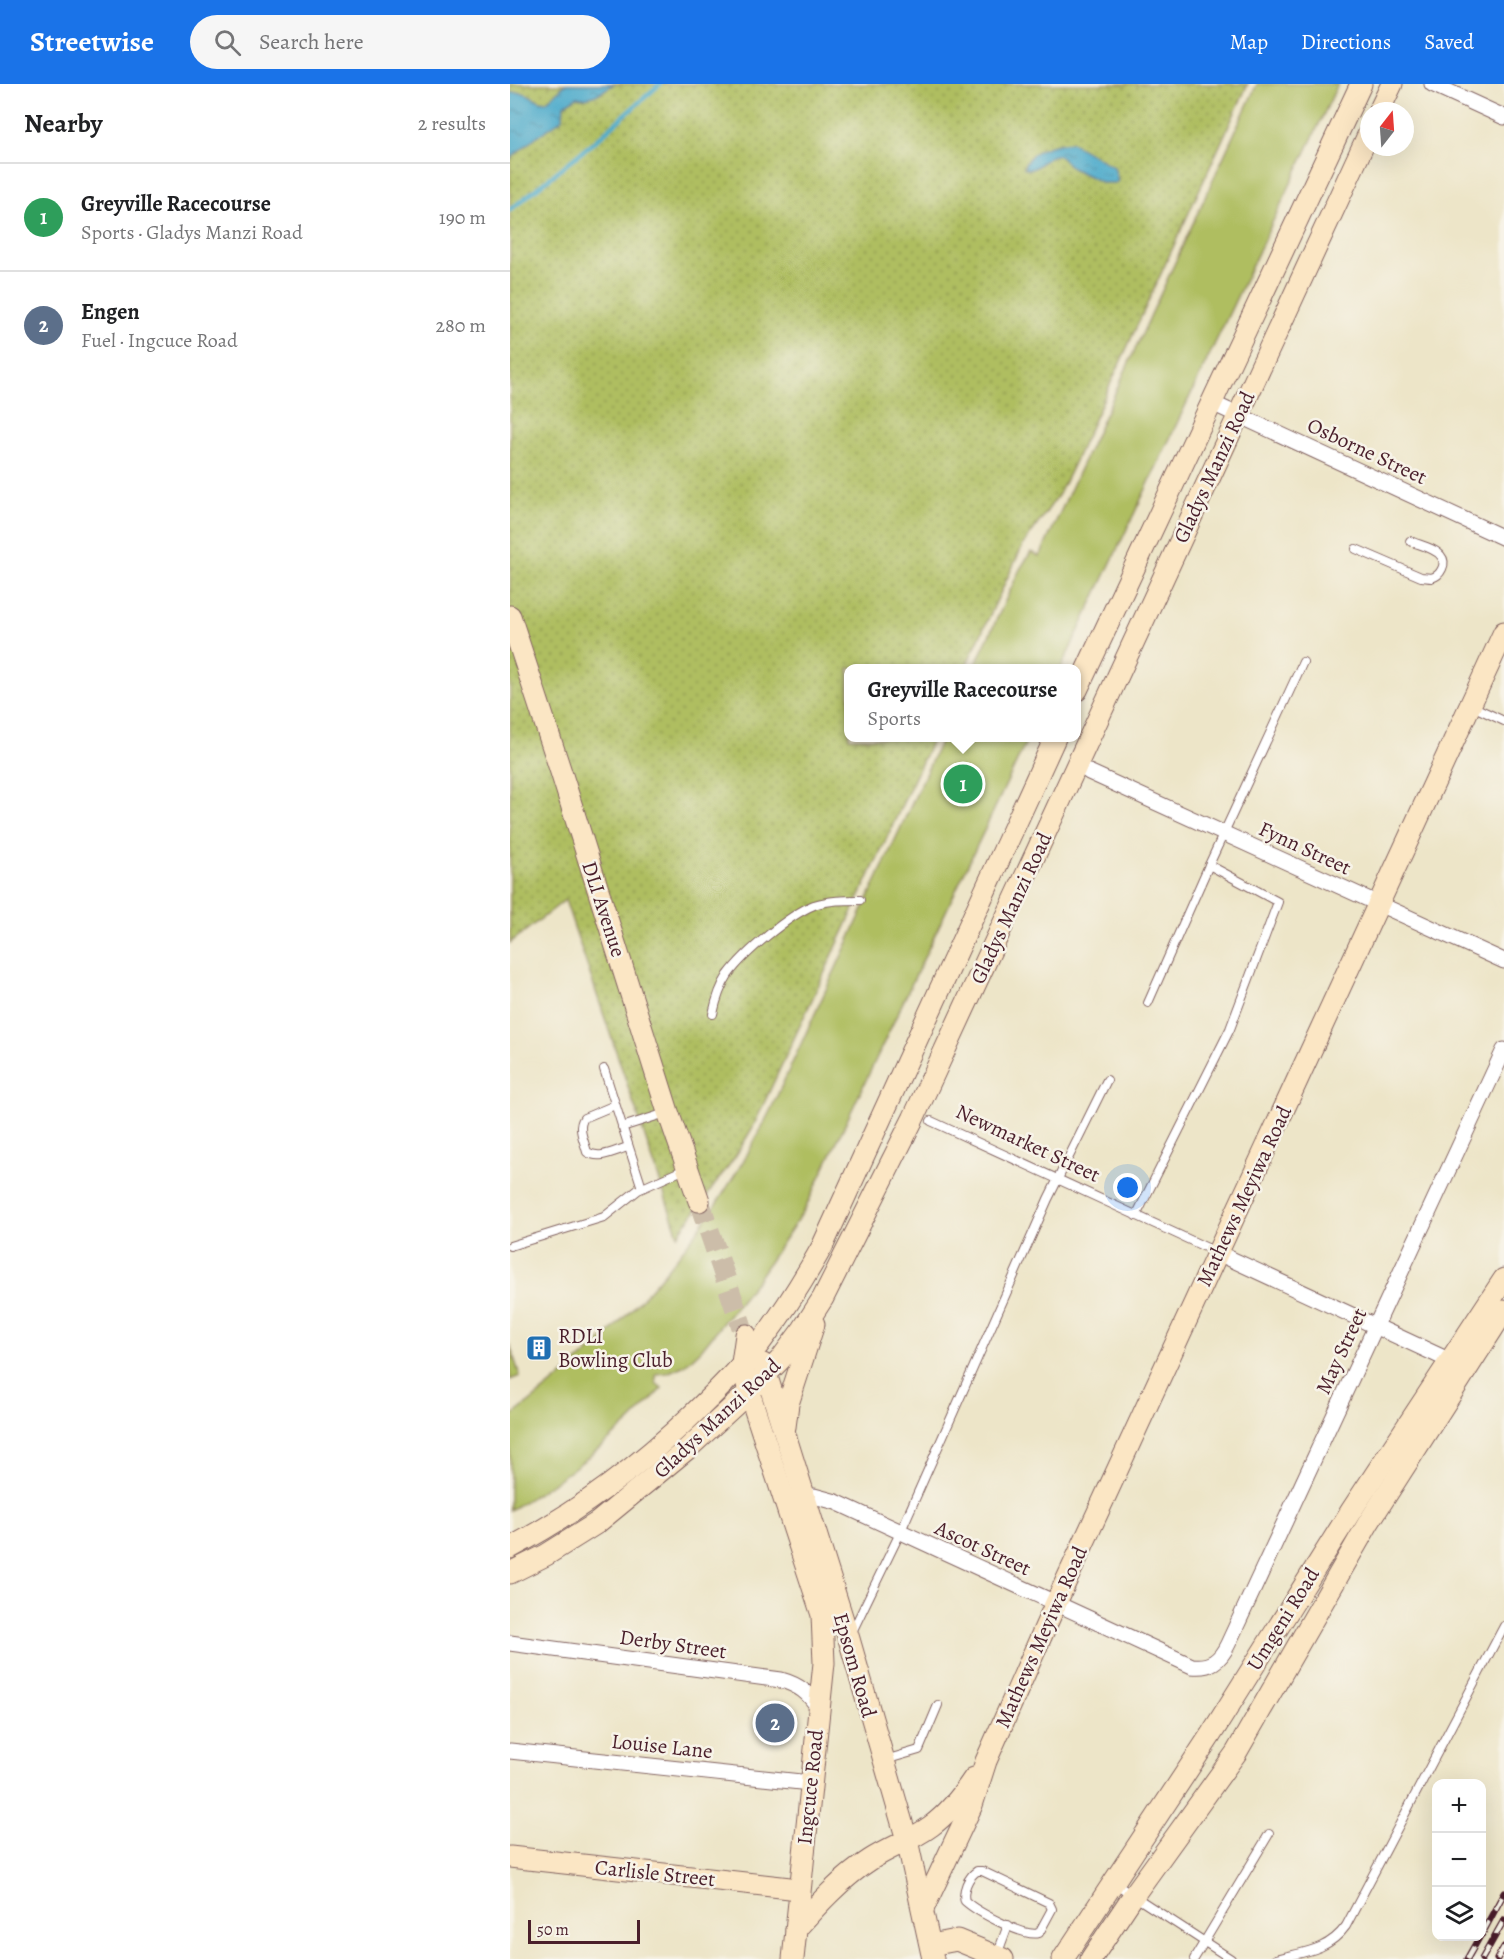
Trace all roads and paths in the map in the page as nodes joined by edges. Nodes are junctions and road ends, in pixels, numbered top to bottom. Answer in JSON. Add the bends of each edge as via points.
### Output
{"nodes":[{"id":1,"x":1360,"y":84,"type":"edge"},
{"id":2,"x":1392,"y":84,"type":"edge"},
{"id":3,"x":1432,"y":84,"type":"edge"},
{"id":4,"x":1383,"y":102,"type":"edge"},
{"id":5,"x":1504,"y":117,"type":"edge"},
{"id":6,"x":1360,"y":152,"type":"edge"},
{"id":7,"x":1212,"y":403,"type":"junction"},
{"id":8,"x":1238,"y":415,"type":"junction"},
{"id":9,"x":1504,"y":538,"type":"edge"},
{"id":10,"x":1410,"y":541,"type":"dead end"},
{"id":11,"x":1356,"y":549,"type":"dead end"},
{"id":12,"x":510,"y":616,"type":"edge"},
{"id":13,"x":1504,"y":632,"type":"edge"},
{"id":14,"x":1303,"y":662,"type":"dead end"},
{"id":15,"x":1081,"y":681,"type":"edge"},
{"id":16,"x":1470,"y":705,"type":"junction"},
{"id":17,"x":1504,"y":721,"type":"edge"},
{"id":18,"x":1052,"y":745,"type":"edge"},
{"id":19,"x":1083,"y":768,"type":"junction"},
{"id":20,"x":1224,"y":834,"type":"junction"},
{"id":21,"x":1209,"y":865,"type":"junction"},
{"id":22,"x":860,"y":900,"type":"dead end"},
{"id":23,"x":1379,"y":905,"type":"junction"},
{"id":24,"x":1504,"y":961,"type":"edge"},
{"id":25,"x":1148,"y":1003,"type":"dead end"},
{"id":26,"x":713,"y":1014,"type":"dead end"},
{"id":27,"x":1504,"y":1050,"type":"edge"},
{"id":28,"x":604,"y":1069,"type":"dead end"},
{"id":29,"x":1107,"y":1080,"type":"dead end"},
{"id":30,"x":615,"y":1106,"type":"junction"},
{"id":31,"x":887,"y":1108,"type":"junction"},
{"id":32,"x":668,"y":1113,"type":"junction"},
{"id":33,"x":922,"y":1120,"type":"junction"},
{"id":34,"x":622,"y":1127,"type":"junction"},
{"id":35,"x":628,"y":1147,"type":"junction"},
{"id":36,"x":688,"y":1168,"type":"junction"},
{"id":37,"x":1059,"y":1180,"type":"junction"},
{"id":38,"x":642,"y":1188,"type":"junction"},
{"id":39,"x":699,"y":1201,"type":"tunnel mouth"},
{"id":40,"x":1136,"y":1216,"type":"junction"},
{"id":41,"x":510,"y":1246,"type":"edge"},
{"id":42,"x":1218,"y":1253,"type":"junction"},
{"id":43,"x":1504,"y":1279,"type":"edge"},
{"id":44,"x":823,"y":1298,"type":"junction"},
{"id":45,"x":1504,"y":1311,"type":"edge"},
{"id":46,"x":1376,"y":1328,"type":"junction"},
{"id":47,"x":749,"y":1336,"type":"junction"},
{"id":48,"x":742,"y":1363,"type":"junction"},
{"id":49,"x":1458,"y":1365,"type":"junction"},
{"id":50,"x":766,"y":1374,"type":"junction"},
{"id":51,"x":749,"y":1392,"type":"junction"},
{"id":52,"x":784,"y":1432,"type":"junction"},
{"id":53,"x":1396,"y":1462,"type":"junction"},
{"id":54,"x":803,"y":1496,"type":"junction"},
{"id":55,"x":1351,"y":1511,"type":"junction"},
{"id":56,"x":1369,"y":1522,"type":"junction"},
{"id":57,"x":900,"y":1533,"type":"junction"},
{"id":58,"x":510,"y":1548,"type":"edge"},
{"id":59,"x":510,"y":1573,"type":"edge"},
{"id":60,"x":1055,"y":1605,"type":"junction"},
{"id":61,"x":822,"y":1615,"type":"joint"},
{"id":62,"x":1504,"y":1626,"type":"edge"},
{"id":63,"x":849,"y":1640,"type":"junction"},
{"id":64,"x":510,"y":1643,"type":"edge"},
{"id":65,"x":1210,"y":1666,"type":"joint"},
{"id":66,"x":938,"y":1705,"type":"dead end"},
{"id":67,"x":819,"y":1709,"type":"junction"},
{"id":68,"x":1210,"y":1736,"type":"junction"},
{"id":69,"x":510,"y":1750,"type":"edge"},
{"id":70,"x":1236,"y":1753,"type":"junction"},
{"id":71,"x":883,"y":1760,"type":"junction"},
{"id":72,"x":986,"y":1761,"type":"junction"},
{"id":73,"x":810,"y":1783,"type":"junction"},
{"id":74,"x":1269,"y":1834,"type":"dead end"},
{"id":75,"x":907,"y":1840,"type":"junction"},
{"id":76,"x":510,"y":1857,"type":"edge"},
{"id":77,"x":1113,"y":1882,"type":"junction"},
{"id":78,"x":799,"y":1889,"type":"junction"},
{"id":79,"x":1133,"y":1896,"type":"junction"},
{"id":80,"x":923,"y":1909,"type":"junction"},
{"id":81,"x":1008,"y":1925,"type":"junction"},
{"id":82,"x":796,"y":1929,"type":"junction"},
{"id":83,"x":1204,"y":1943,"type":"junction"},
{"id":84,"x":932,"y":1952,"type":"edge"},
{"id":85,"x":1000,"y":1957,"type":"edge"},
{"id":86,"x":793,"y":1959,"type":"edge"},
{"id":87,"x":1063,"y":1959,"type":"edge"},
{"id":88,"x":1091,"y":1959,"type":"edge"},
{"id":89,"x":1194,"y":1959,"type":"edge"},
{"id":90,"x":1231,"y":1959,"type":"edge"},
{"id":91,"x":1276,"y":1959,"type":"edge"}],
"edges":[{"from":1,"to":7,"type":"main road","name":"Gladys Manzi Road"},
{"from":2,"to":4,"type":"main road"},
{"from":3,"to":5,"type":"street"},
{"from":6,"to":8,"type":"main road","name":"Gladys Manzi Road"},
{"from":7,"to":8,"type":"street","name":"Osborne Street"},
{"from":7,"to":15,"type":"main road","name":"Gladys Manzi Road"},
{"from":8,"to":9,"type":"street","name":"Osborne Street"},
{"from":8,"to":19,"type":"main road","name":"Gladys Manzi Road"},
{"from":10,"to":11,"type":"lane","via":[[1443,557],[1439,574],[1422,577]]},
{"from":12,"to":32,"type":"main road","name":"DLI Avenue"},
{"from":13,"to":16,"type":"main road","name":"Mathews Meyiwa Road"},
{"from":14,"to":20,"type":"lane"},
{"from":16,"to":17,"type":"lane"},
{"from":16,"to":23,"type":"main road","name":"Mathews Meyiwa Road"},
{"from":18,"to":19,"type":"main road"},
{"from":18,"to":31,"type":"main road","name":"Gladys Manzi Road"},
{"from":19,"to":20,"type":"street","name":"Fynn Street"},
{"from":19,"to":33,"type":"main road","name":"Gladys Manzi Road"},
{"from":20,"to":21,"type":"lane"},
{"from":20,"to":23,"type":"street","name":"Fynn Street"},
{"from":21,"to":25,"type":"lane"},
{"from":21,"to":40,"type":"lane","via":[[1278,902],[1230,1029]]},
{"from":22,"to":26,"type":"lane","via":[[815,905],[756,946],[728,975]]},
{"from":23,"to":24,"type":"street","name":"Fynn Street"},
{"from":23,"to":42,"type":"main road","name":"Mathews Meyiwa Road"},
{"from":27,"to":46,"type":"street","name":"May Street"},
{"from":28,"to":30,"type":"lane"},
{"from":29,"to":37,"type":"lane"},
{"from":30,"to":34,"type":"lane"},
{"from":30,"to":35,"type":"lane","via":[[581,1122],[587,1152],[601,1156]]},
{"from":31,"to":33,"type":"main road"},
{"from":31,"to":47,"type":"main road","name":"Gladys Manzi Road","via":[[801,1286]]},
{"from":32,"to":34,"type":"lane"},
{"from":32,"to":36,"type":"main road","name":"DLI Avenue"},
{"from":33,"to":37,"type":"lane","name":"Newmarket Street"},
{"from":33,"to":44,"type":"main road","name":"Gladys Manzi Road"},
{"from":34,"to":35,"type":"lane"},
{"from":35,"to":38,"type":"lane"},
{"from":36,"to":38,"type":"lane"},
{"from":36,"to":39,"type":"main road","name":"DLI Avenue"},
{"from":37,"to":40,"type":"lane","name":"Newmarket Street"},
{"from":37,"to":57,"type":"lane"},
{"from":38,"to":41,"type":"lane","via":[[604,1216]]},
{"from":40,"to":42,"type":"lane","name":"Newmarket Street"},
{"from":42,"to":46,"type":"street","name":"Newmarket Street"},
{"from":42,"to":60,"type":"main road","name":"Mathews Meyiwa Road"},
{"from":43,"to":49,"type":"main road","name":"Umgeni Road"},
{"from":44,"to":50,"type":"main road","name":"Gladys Manzi Road"},
{"from":44,"to":52,"type":"main road","via":[[788,1404]]},
{"from":45,"to":49,"type":"main road","name":"Umgeni Road"},
{"from":46,"to":49,"type":"street","name":"Newmarket Street"},
{"from":46,"to":65,"type":"street","name":"May Street","via":[[1224,1652]]},
{"from":47,"to":48,"type":"main road"},
{"from":47,"to":50,"type":"main road","name":"Epsom Road"},
{"from":48,"to":51,"type":"main road","name":"Epsom Road"},
{"from":48,"to":58,"type":"main road","name":"Gladys Manzi Road","via":[[624,1476]]},
{"from":49,"to":53,"type":"main road","name":"Umgeni Road"},
{"from":50,"to":51,"type":"main road","name":"Gladys Manzi Road"},
{"from":50,"to":52,"type":"main road","name":"Epsom Road"},
{"from":51,"to":59,"type":"main road","name":"Gladys Manzi Road","via":[[597,1523]]},
{"from":51,"to":61,"type":"main road","name":"Epsom Road"},
{"from":52,"to":54,"type":"main road","name":"Epsom Road"},
{"from":53,"to":55,"type":"main road","name":"Umgeni Road"},
{"from":53,"to":56,"type":"main road","name":"Umgeni Road"},
{"from":54,"to":57,"type":"street","name":"Ascot Street","via":[[836,1502]]},
{"from":54,"to":63,"type":"main road","name":"Epsom Road"},
{"from":55,"to":56,"type":"main road"},
{"from":55,"to":68,"type":"main road","name":"Umgeni Road"},
{"from":56,"to":70,"type":"main road","name":"Umgeni Road"},
{"from":57,"to":60,"type":"street","name":"Ascot Street"},
{"from":57,"to":63,"type":"lane"},
{"from":60,"to":65,"type":"street","name":"Ascot Street","via":[[1192,1666]]},
{"from":60,"to":72,"type":"main road","name":"Mathews Meyiwa Road"},
{"from":61,"to":67,"type":"main road","name":"Ingcuce Road","via":[[824,1650]]},
{"from":62,"to":91,"type":"lane","via":[[1346,1926],[1323,1947]]},
{"from":63,"to":71,"type":"main road","name":"Epsom Road"},
{"from":64,"to":67,"type":"street","name":"Derby Street","via":[[781,1680],[805,1690]]},
{"from":66,"to":71,"type":"lane","via":[[919,1750]]},
{"from":67,"to":73,"type":"main road","name":"Ingcuce Road"},
{"from":68,"to":70,"type":"main road"},
{"from":68,"to":77,"type":"main road","name":"Umgeni Road"},
{"from":69,"to":73,"type":"street","name":"Louise Lane"},
{"from":70,"to":79,"type":"main road","name":"Umgeni Road"},
{"from":71,"to":75,"type":"main road","name":"Epsom Road"},
{"from":72,"to":75,"type":"main road","name":"Mathews Meyiwa Road","via":[[945,1815]]},
{"from":72,"to":80,"type":"main road","name":"Mathews Meyiwa Road","via":[[972,1805]]},
{"from":73,"to":78,"type":"main road","name":"Ingcuce Road"},
{"from":74,"to":83,"type":"lane"},
{"from":75,"to":80,"type":"main road","name":"Epsom Road"},
{"from":75,"to":82,"type":"main road","name":"Mathews Meyiwa Road","via":[[857,1869]]},
{"from":76,"to":78,"type":"main road","name":"Carlisle Street"},
{"from":77,"to":79,"type":"lane"},
{"from":77,"to":87,"type":"main road","name":"Umgeni Road"},
{"from":78,"to":82,"type":"main road","name":"Ingcuce Road"},
{"from":79,"to":83,"type":"lane"},
{"from":79,"to":88,"type":"main road","name":"Umgeni Road"},
{"from":80,"to":84,"type":"main road","name":"Epsom Road"},
{"from":81,"to":81,"type":"lane","via":[[965,1901],[965,1888],[973,1873],[982,1871],[1049,1903],[1052,1909],[1034,1935]]},
{"from":81,"to":85,"type":"lane"},
{"from":82,"to":86,"type":"main road","name":"Ingcuce Road"},
{"from":83,"to":89,"type":"lane"},
{"from":83,"to":90,"type":"lane"},
{"from":84,"to":85,"type":"main road","via":[[957,1940]]}]}
